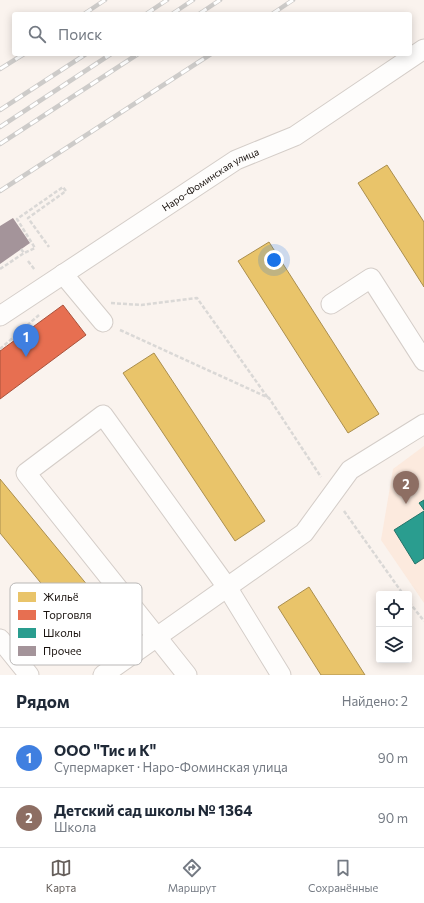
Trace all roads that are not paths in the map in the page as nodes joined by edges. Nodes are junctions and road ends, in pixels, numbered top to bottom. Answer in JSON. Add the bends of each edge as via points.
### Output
{"nodes":[{"id":1,"x":424,"y":49,"type":"edge"},
{"id":2,"x":63,"y":274,"type":"junction"},
{"id":3,"x":331,"y":304,"type":"dead end"},
{"id":4,"x":0,"y":316,"type":"edge"},
{"id":5,"x":103,"y":322,"type":"road end"},
{"id":6,"x":424,"y":361,"type":"edge"},
{"id":7,"x":424,"y":424,"type":"edge"},
{"id":8,"x":113,"y":583,"type":"edge"},
{"id":9,"x":227,"y":587,"type":"junction"},
{"id":10,"x":142,"y":619,"type":"edge"},
{"id":11,"x":156,"y":637,"type":"junction"},
{"id":12,"x":0,"y":638,"type":"edge"},
{"id":13,"x":142,"y":647,"type":"edge"},
{"id":14,"x":10,"y":651,"type":"edge"},
{"id":15,"x":20,"y":665,"type":"edge"},
{"id":16,"x":116,"y":665,"type":"edge"},
{"id":17,"x":28,"y":675,"type":"edge"},
{"id":18,"x":102,"y":675,"type":"edge"},
{"id":19,"x":187,"y":675,"type":"edge"},
{"id":20,"x":281,"y":675,"type":"edge"}],
"edges":[{"from":1,"to":2,"type":"street","name":"Наро-Фоминская улица","via":[[295,136],[236,160]]},
{"from":2,"to":4,"type":"street","name":"Наро-Фоминская улица"},
{"from":2,"to":5,"type":"street"},
{"from":3,"to":6,"type":"street","via":[[371,278]]},
{"from":7,"to":9,"type":"street","via":[[350,470],[304,533]]},
{"from":8,"to":9,"type":"street","via":[[26,473],[103,415]]},
{"from":9,"to":11,"type":"street"},
{"from":9,"to":20,"type":"street"},
{"from":10,"to":11,"type":"street"},
{"from":11,"to":13,"type":"street"},
{"from":11,"to":19,"type":"street"},
{"from":12,"to":14,"type":"street"},
{"from":15,"to":17,"type":"street"},
{"from":16,"to":18,"type":"street"}]}
